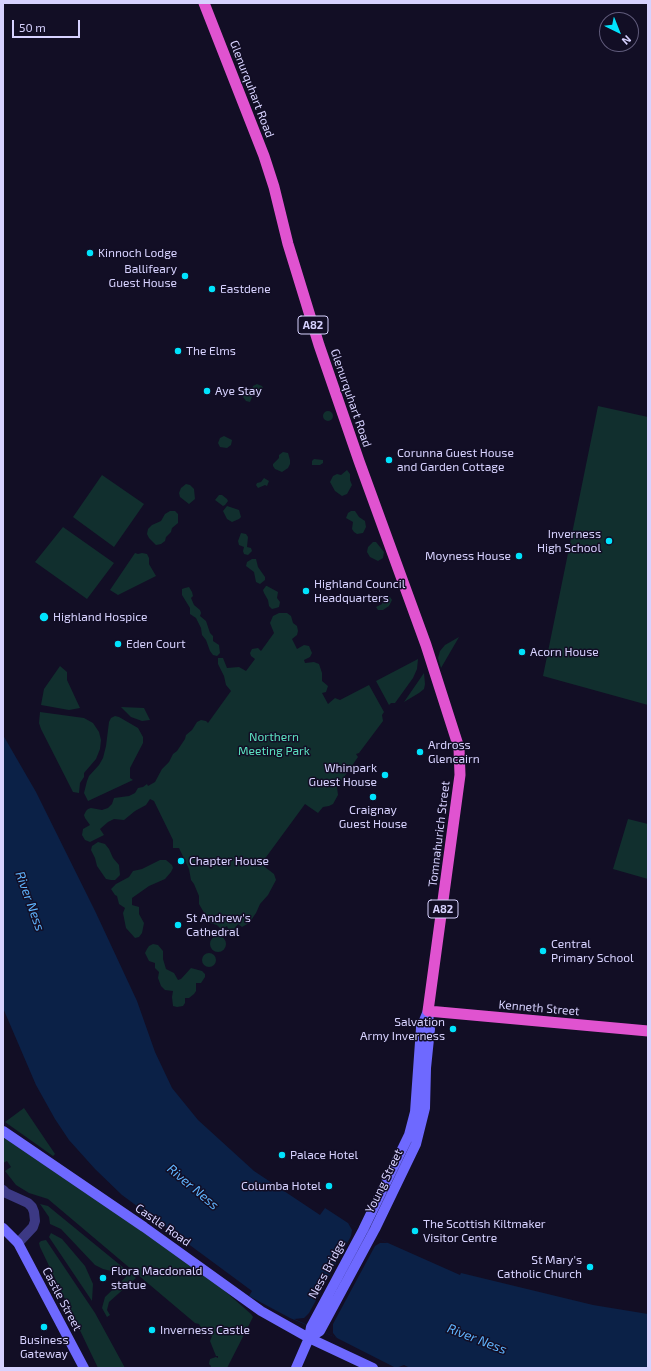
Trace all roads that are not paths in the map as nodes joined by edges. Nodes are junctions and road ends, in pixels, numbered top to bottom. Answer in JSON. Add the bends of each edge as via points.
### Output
{"nodes":[{"id":1,"x":204,"y":3,"type":"edge"},
{"id":2,"x":455,"y":732,"type":"joint"},
{"id":3,"x":428,"y":1011,"type":"junction"},
{"id":4,"x":648,"y":1030,"type":"edge"},
{"id":5,"x":3,"y":1131,"type":"edge"},
{"id":6,"x":412,"y":1142,"type":"joint"},
{"id":7,"x":3,"y":1190,"type":"edge"},
{"id":8,"x":3,"y":1228,"type":"edge"},
{"id":9,"x":369,"y":1230,"type":"joint"},
{"id":10,"x":18,"y":1243,"type":"junction"},
{"id":11,"x":309,"y":1338,"type":"junction"},
{"id":12,"x":84,"y":1368,"type":"edge"},
{"id":13,"x":296,"y":1368,"type":"edge"},
{"id":14,"x":373,"y":1368,"type":"edge"}],
"edges":[{"from":1,"to":2,"type":"highway","name":"Glenurquhart Road","number":"A82","via":[[264,156],[319,345]]},
{"from":2,"to":3,"type":"highway","name":"Tomnahurich Street","number":"A82","via":[[459,748],[460,775]]},
{"from":3,"to":4,"type":"highway","name":"Kenneth Street"},
{"from":3,"to":6,"type":"main road","name":"Tomnahurich Street","via":[[430,1029],[425,1108]]},
{"from":5,"to":11,"type":"main road","name":"Castle Road","via":[[261,1311]]},
{"from":6,"to":9,"type":"main road","name":"Young Street"},
{"from":7,"to":10,"type":"street","via":[[28,1203],[34,1212],[33,1227]]},
{"from":8,"to":10,"type":"main road","name":"Castle Street"},
{"from":9,"to":11,"type":"main road","name":"Ness Bridge"},
{"from":10,"to":12,"type":"main road","name":"Castle Street"},
{"from":11,"to":13,"type":"main road"},
{"from":11,"to":14,"type":"main road","name":"Castle Road"}]}
